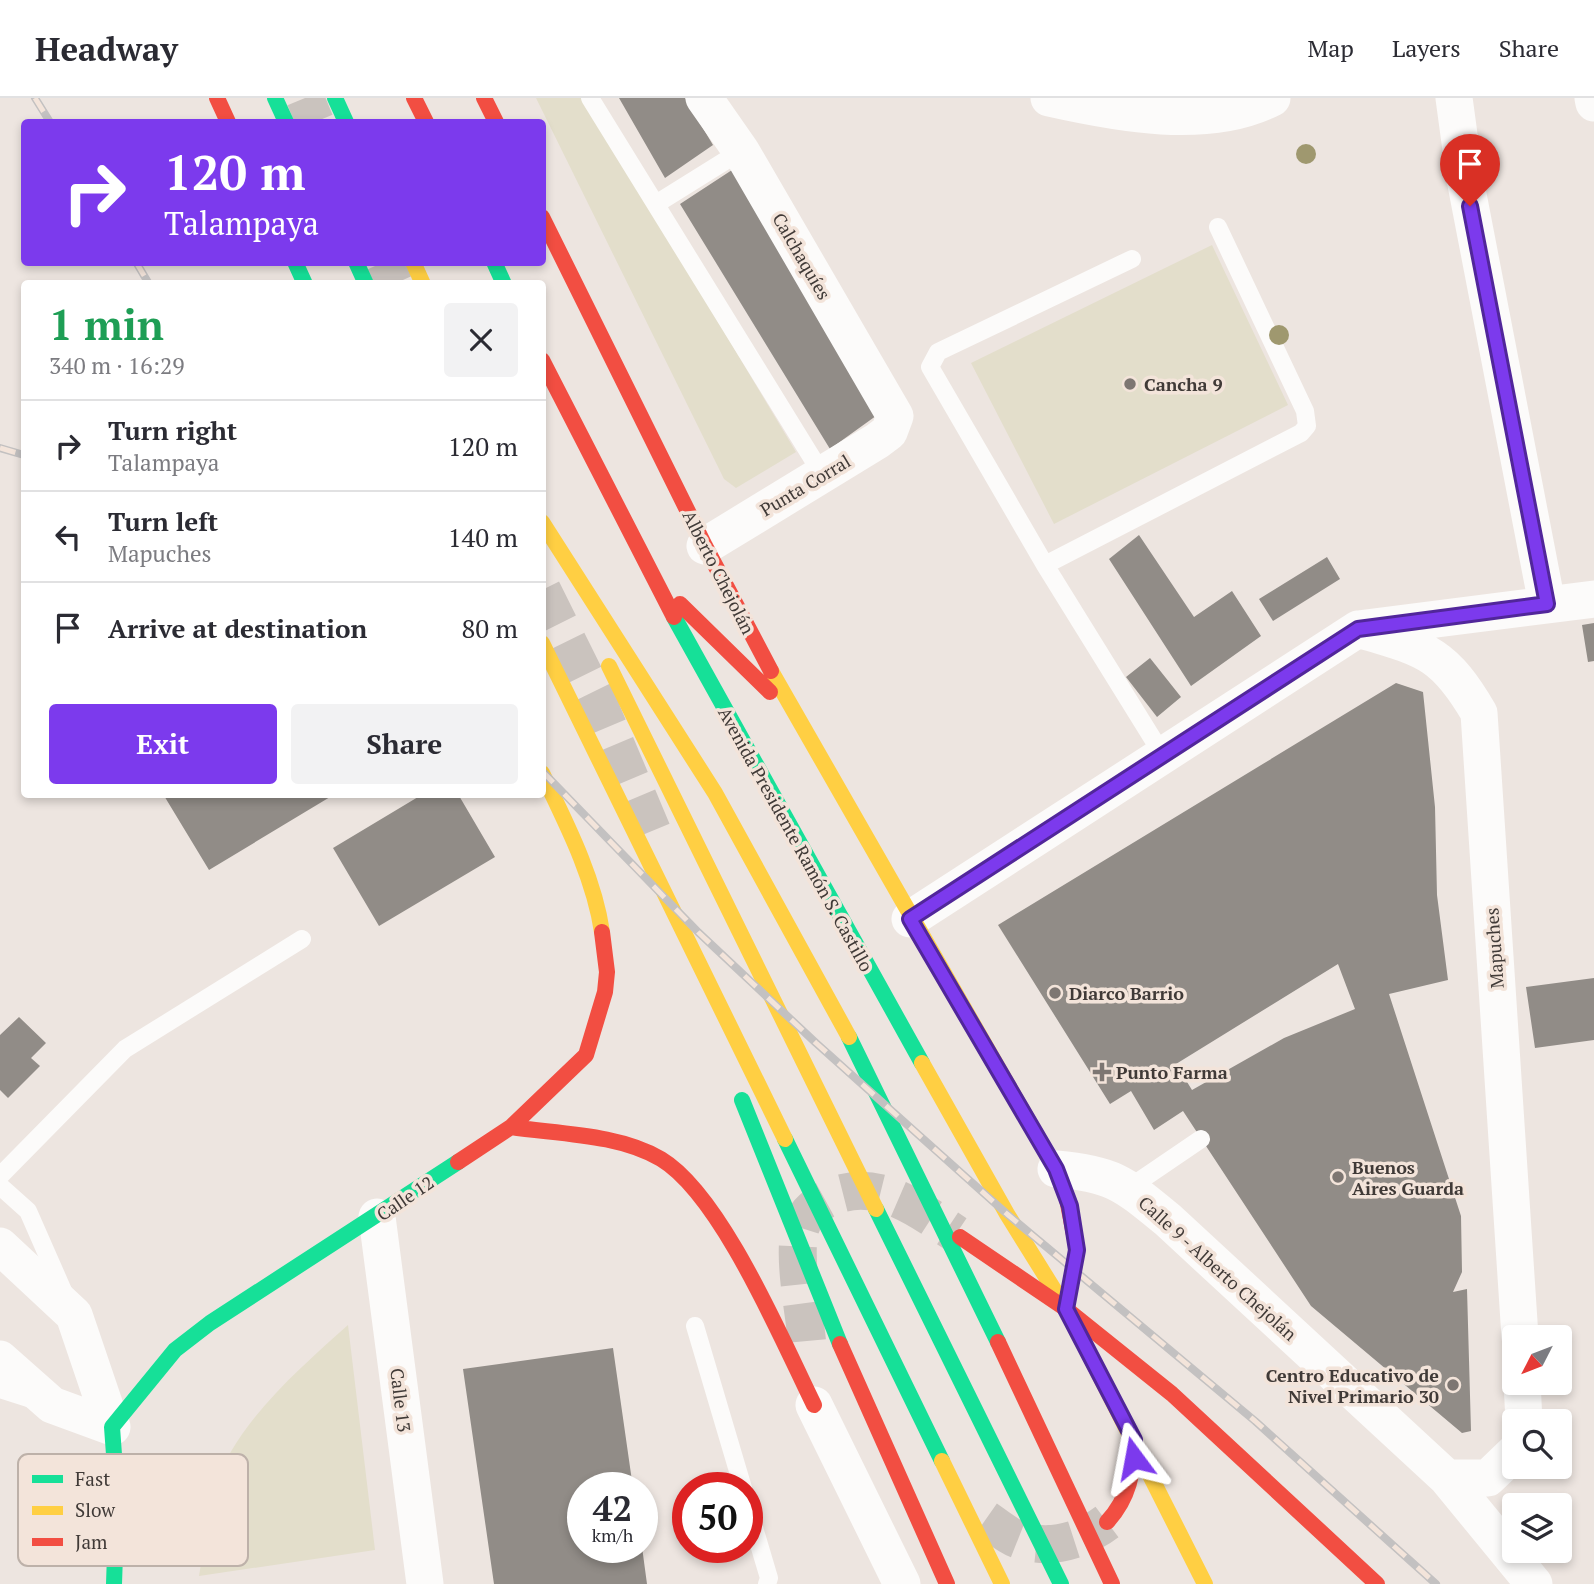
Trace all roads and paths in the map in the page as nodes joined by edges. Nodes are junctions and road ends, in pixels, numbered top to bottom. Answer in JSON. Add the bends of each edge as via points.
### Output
{"nodes":[{"id":1,"x":217,"y":98,"type":"edge"},
{"id":2,"x":275,"y":98,"type":"edge"},
{"id":3,"x":335,"y":98,"type":"edge"},
{"id":4,"x":414,"y":98,"type":"edge"},
{"id":5,"x":484,"y":98,"type":"edge"},
{"id":6,"x":590,"y":98,"type":"edge"},
{"id":7,"x":704,"y":98,"type":"edge"},
{"id":8,"x":1049,"y":98,"type":"edge"},
{"id":9,"x":1272,"y":98,"type":"edge"},
{"id":10,"x":1454,"y":98,"type":"edge"},
{"id":11,"x":227,"y":119,"type":"edge"},
{"id":12,"x":285,"y":119,"type":"edge"},
{"id":13,"x":345,"y":119,"type":"edge"},
{"id":14,"x":424,"y":119,"type":"edge"},
{"id":15,"x":494,"y":119,"type":"edge"},
{"id":16,"x":741,"y":151,"type":"junction"},
{"id":17,"x":656,"y":204,"type":"junction"},
{"id":18,"x":546,"y":225,"type":"edge"},
{"id":19,"x":1218,"y":227,"type":"dead end"},
{"id":20,"x":1132,"y":259,"type":"dead end"},
{"id":21,"x":546,"y":368,"type":"edge"},
{"id":22,"x":895,"y":416,"type":"joint"},
{"id":23,"x":822,"y":474,"type":"junction"},
{"id":24,"x":546,"y":528,"type":"edge"},
{"id":25,"x":546,"y":539,"type":"edge"},
{"id":26,"x":705,"y":546,"type":"junction"},
{"id":27,"x":1045,"y":565,"type":"junction"},
{"id":28,"x":651,"y":576,"type":"junction"},
{"id":29,"x":1594,"y":599,"type":"edge"},
{"id":30,"x":1547,"y":604,"type":"junction"},
{"id":31,"x":1358,"y":629,"type":"junction"},
{"id":32,"x":592,"y":631,"type":"dead end"},
{"id":33,"x":546,"y":651,"type":"edge"},
{"id":34,"x":604,"y":656,"type":"dead end"},
{"id":35,"x":794,"y":715,"type":"junction"},
{"id":36,"x":1164,"y":757,"type":"junction"},
{"id":37,"x":546,"y":781,"type":"edge"},
{"id":38,"x":660,"y":881,"type":"junction"},
{"id":39,"x":910,"y":919,"type":"junction"},
{"id":40,"x":302,"y":939,"type":"dead end"},
{"id":41,"x":723,"y":1051,"type":"dead end"},
{"id":42,"x":738,"y":1090,"type":"dead end"},
{"id":43,"x":511,"y":1127,"type":"junction"},
{"id":44,"x":1201,"y":1139,"type":"dead end"},
{"id":45,"x":1056,"y":1169,"type":"junction"},
{"id":46,"x":0,"y":1176,"type":"edge"},
{"id":47,"x":0,"y":1186,"type":"edge"},
{"id":48,"x":1129,"y":1188,"type":"junction"},
{"id":49,"x":377,"y":1217,"type":"junction"},
{"id":50,"x":960,"y":1237,"type":"tunnel mouth"},
{"id":51,"x":0,"y":1246,"type":"edge"},
{"id":52,"x":1066,"y":1309,"type":"junction"},
{"id":53,"x":74,"y":1315,"type":"junction"},
{"id":54,"x":1519,"y":1325,"type":"edge"},
{"id":55,"x":695,"y":1326,"type":"dead end"},
{"id":56,"x":808,"y":1354,"type":"tunnel mouth"},
{"id":57,"x":0,"y":1359,"type":"edge"},
{"id":58,"x":0,"y":1389,"type":"edge"},
{"id":59,"x":52,"y":1405,"type":"junction"},
{"id":60,"x":814,"y":1405,"type":"junction"},
{"id":61,"x":112,"y":1427,"type":"junction"},
{"id":62,"x":1134,"y":1440,"type":"junction"},
{"id":63,"x":114,"y":1454,"type":"edge"},
{"id":64,"x":1502,"y":1465,"type":"edge"},
{"id":65,"x":738,"y":1472,"type":"edge"},
{"id":66,"x":1447,"y":1478,"type":"junction"},
{"id":67,"x":1107,"y":1522,"type":"tunnel mouth"},
{"id":68,"x":763,"y":1558,"type":"edge"},
{"id":69,"x":115,"y":1566,"type":"edge"},
{"id":70,"x":114,"y":1584,"type":"edge"},
{"id":71,"x":425,"y":1584,"type":"edge"},
{"id":72,"x":767,"y":1584,"type":"edge"},
{"id":73,"x":902,"y":1584,"type":"edge"},
{"id":74,"x":947,"y":1584,"type":"edge"},
{"id":75,"x":1002,"y":1584,"type":"edge"},
{"id":76,"x":1061,"y":1584,"type":"edge"},
{"id":77,"x":1112,"y":1584,"type":"edge"},
{"id":78,"x":1205,"y":1584,"type":"edge"},
{"id":79,"x":1377,"y":1584,"type":"edge"},
{"id":80,"x":1534,"y":1584,"type":"edge"}],
"edges":[{"from":1,"to":11,"type":"main road"},
{"from":2,"to":12,"type":"main road"},
{"from":3,"to":13,"type":"main road"},
{"from":4,"to":14,"type":"main road"},
{"from":5,"to":15,"type":"main road"},
{"from":6,"to":17,"type":"lane"},
{"from":7,"to":16,"type":"street","name":"Calchaquíes"},
{"from":8,"to":9,"type":"street","via":[[1141,117],[1248,110]]},
{"from":10,"to":30,"type":"street","via":[[1465,179]]},
{"from":16,"to":17,"type":"lane"},
{"from":16,"to":22,"type":"street","name":"Calchaquíes"},
{"from":17,"to":23,"type":"lane"},
{"from":18,"to":26,"type":"main road","name":"Alberto Chejolán"},
{"from":19,"to":27,"type":"lane","via":[[1305,411],[1307,426]]},
{"from":20,"to":27,"type":"lane","via":[[938,352],[930,367]]},
{"from":21,"to":28,"type":"main road","name":"Avenida Presidente Ramón S. Castillo"},
{"from":22,"to":23,"type":"street","name":"Punta Corral","via":[[890,432]]},
{"from":23,"to":26,"type":"street","name":"Punta Corral"},
{"from":24,"to":77,"type":"main road","via":[[715,793],[828,999],[916,1169]]},
{"from":25,"to":32,"type":"main road"},
{"from":26,"to":35,"type":"main road","name":"Alberto Chejolán"},
{"from":27,"to":36,"type":"lane"},
{"from":28,"to":35,"type":"main road"},
{"from":28,"to":52,"type":"main road","name":"Avenida Presidente Ramón S. Castillo","via":[[1007,1214]]},
{"from":29,"to":30,"type":"street"},
{"from":30,"to":31,"type":"street"},
{"from":31,"to":36,"type":"street"},
{"from":31,"to":54,"type":"street","name":"Mapuches","via":[[1425,650],[1460,680],[1479,713]]},
{"from":33,"to":38,"type":"main road"},
{"from":34,"to":76,"type":"main road"},
{"from":35,"to":39,"type":"main road","name":"Alberto Chejolán"},
{"from":36,"to":39,"type":"street"},
{"from":37,"to":43,"type":"main road","name":"Calle 12","via":[[599,914],[607,972],[605,992],[586,1055]]},
{"from":38,"to":41,"type":"main road"},
{"from":38,"to":75,"type":"main road"},
{"from":39,"to":45,"type":"main road"},
{"from":40,"to":46,"type":"lane","via":[[125,1049]]},
{"from":42,"to":74,"type":"main road","via":[[862,1399]]},
{"from":43,"to":49,"type":"main road","name":"Calle 12"},
{"from":43,"to":60,"type":"main road","via":[[630,1146],[663,1160],[694,1187],[715,1216]]},
{"from":44,"to":48,"type":"lane"},
{"from":45,"to":48,"type":"street","name":"Calle 9 - Alberto Chejolán","via":[[1096,1173]]},
{"from":45,"to":52,"type":"main road","via":[[1070,1206],[1077,1250]]},
{"from":47,"to":53,"type":"lane","via":[[28,1211]]},
{"from":48,"to":66,"type":"street","name":"Calle 9 - Alberto Chejolán"},
{"from":49,"to":61,"type":"main road","name":"Calle 12","via":[[175,1350]]},
{"from":49,"to":71,"type":"street","name":"Calle 13"},
{"from":50,"to":52,"type":"main road"},
{"from":51,"to":53,"type":"street"},
{"from":52,"to":62,"type":"main road","name":"Avenida Presidente Ramón S. Castillo"},
{"from":52,"to":79,"type":"main road","via":[[1172,1394]]},
{"from":53,"to":61,"type":"street"},
{"from":55,"to":65,"type":"lane"},
{"from":56,"to":60,"type":"main road"},
{"from":57,"to":59,"type":"street"},
{"from":58,"to":59,"type":"lane"},
{"from":59,"to":61,"type":"street"},
{"from":60,"to":73,"type":"street"},
{"from":61,"to":63,"type":"main road"},
{"from":62,"to":67,"type":"main road","via":[[1133,1477],[1118,1510]]},
{"from":62,"to":78,"type":"main road","name":"Avenida Presidente Ramón S. Castillo"},
{"from":64,"to":66,"type":"street","via":[[1488,1478]]},
{"from":66,"to":80,"type":"street","name":"Calle 9 - Alberto Chejolán"},
{"from":68,"to":72,"type":"lane"},
{"from":69,"to":70,"type":"main road"}]}
